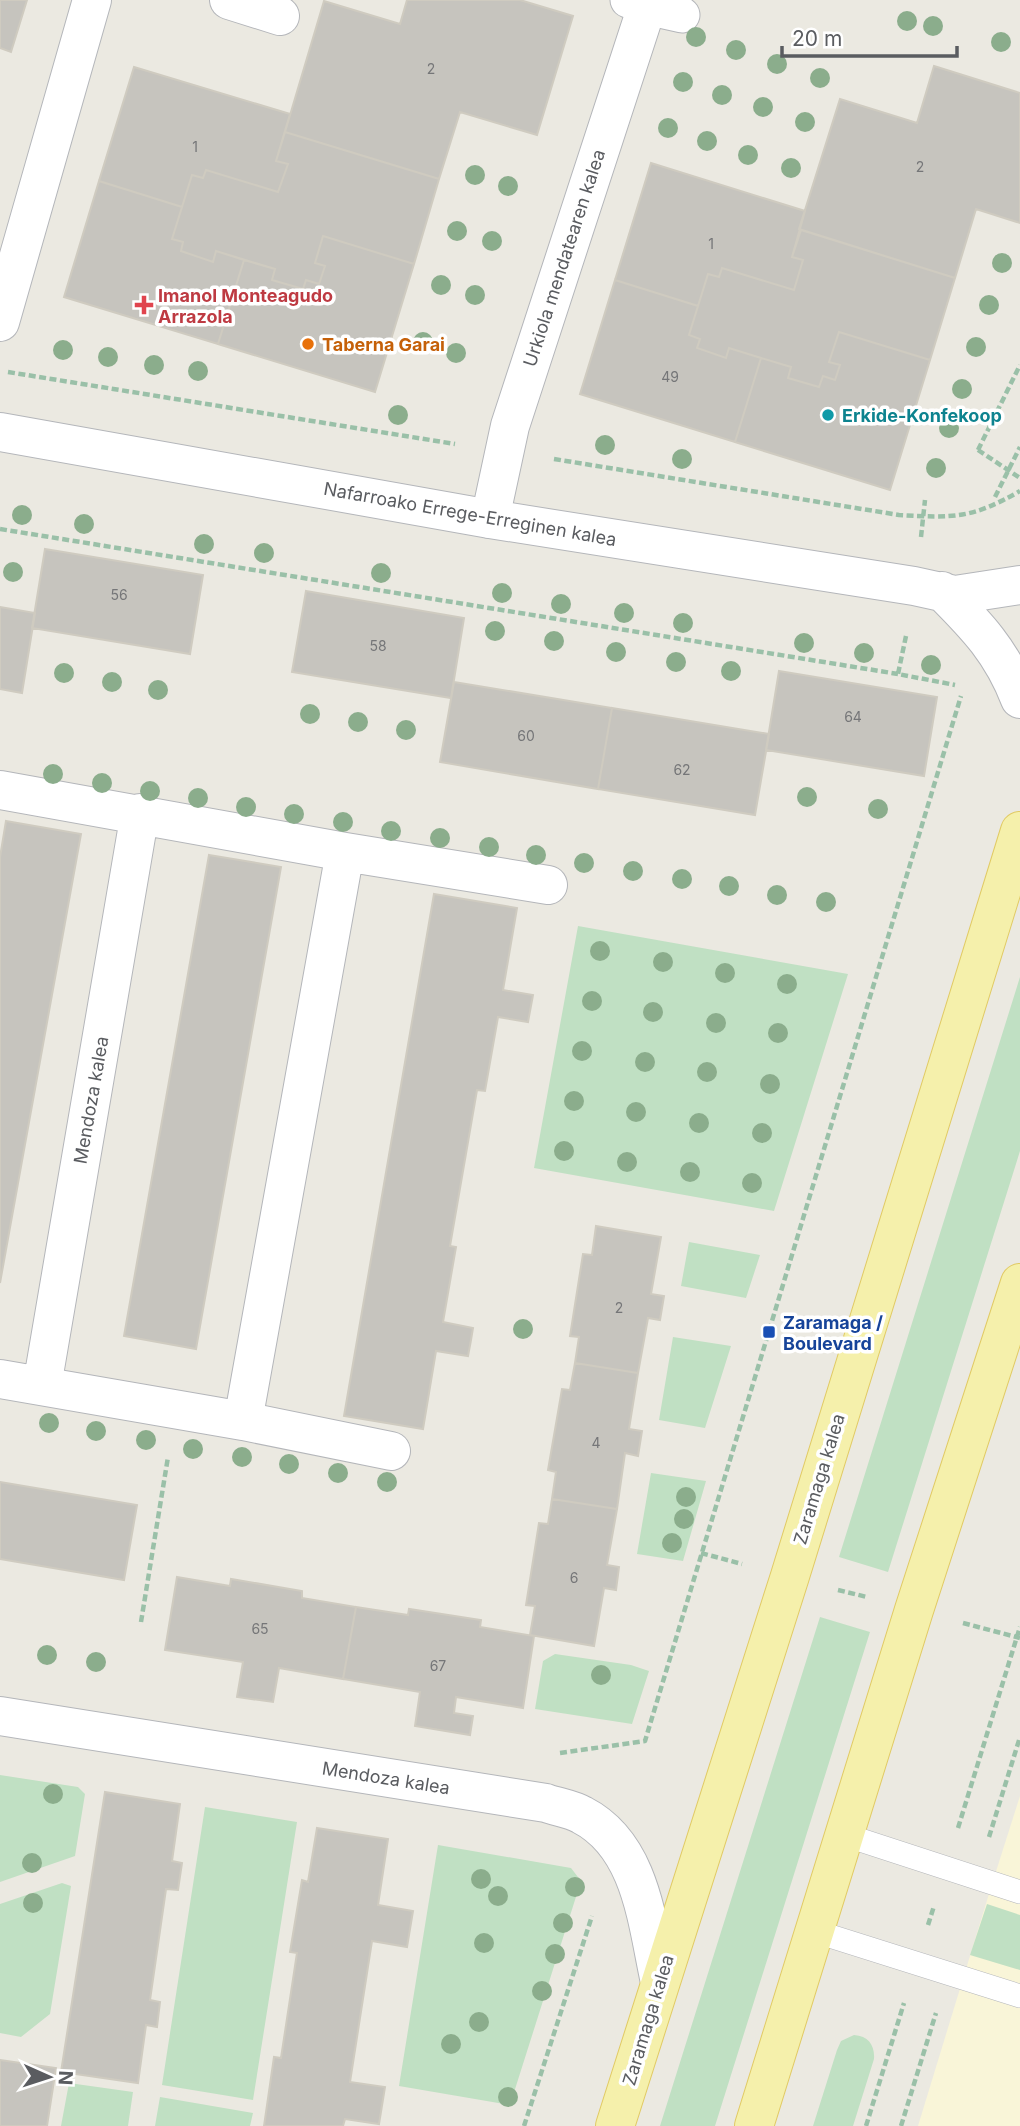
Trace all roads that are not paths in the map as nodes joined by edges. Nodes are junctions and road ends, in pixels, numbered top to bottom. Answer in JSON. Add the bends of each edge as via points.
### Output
{"nodes":[{"id":1,"x":92,"y":0,"type":"edge"},
{"id":2,"x":229,"y":0,"type":"edge"},
{"id":3,"x":651,"y":6,"type":"edge"},
{"id":4,"x":280,"y":16,"type":"dead end"},
{"id":5,"x":0,"y":322,"type":"edge"},
{"id":6,"x":0,"y":432,"type":"edge"},
{"id":7,"x":490,"y":519,"type":"junction"},
{"id":8,"x":1020,"y":585,"type":"edge"},
{"id":9,"x":928,"y":588,"type":"junction"},
{"id":10,"x":1020,"y":699,"type":"edge"},
{"id":11,"x":0,"y":790,"type":"edge"},
{"id":12,"x":140,"y":813,"type":"junction"},
{"id":13,"x":1020,"y":831,"type":"edge"},
{"id":14,"x":345,"y":852,"type":"junction"},
{"id":15,"x":548,"y":886,"type":"dead end"},
{"id":16,"x":1020,"y":1283,"type":"edge"},
{"id":17,"x":0,"y":1379,"type":"edge"},
{"id":18,"x":42,"y":1387,"type":"junction"},
{"id":19,"x":243,"y":1421,"type":"junction"},
{"id":20,"x":391,"y":1451,"type":"dead end"},
{"id":21,"x":0,"y":1716,"type":"edge"},
{"id":22,"x":845,"y":1835,"type":"junction"},
{"id":23,"x":1020,"y":1892,"type":"edge"},
{"id":24,"x":814,"y":1931,"type":"junction"},
{"id":25,"x":660,"y":1982,"type":"junction"},
{"id":26,"x":1020,"y":1996,"type":"edge"},
{"id":27,"x":615,"y":2126,"type":"edge"},
{"id":28,"x":754,"y":2126,"type":"edge"}],
"edges":[{"from":1,"to":5,"type":"street"},
{"from":2,"to":4,"type":"street"},
{"from":3,"to":7,"type":"street","name":"Urkiola mendatearen kalea","via":[[504,451]]},
{"from":6,"to":7,"type":"street","name":"Nafarroako Errege-Erreginen kalea"},
{"from":7,"to":9,"type":"street","name":"Nafarroako Errege-Erreginen kalea"},
{"from":8,"to":9,"type":"street","name":"Nafarroako Errege-Erreginen kalea","via":[[955,595]]},
{"from":9,"to":10,"type":"street","via":[[979,628],[1009,671]]},
{"from":11,"to":12,"type":"street"},
{"from":12,"to":14,"type":"street"},
{"from":12,"to":18,"type":"street","name":"Mendoza kalea"},
{"from":13,"to":25,"type":"main road","name":"Zaramaga kalea"},
{"from":14,"to":15,"type":"street"},
{"from":14,"to":19,"type":"street"},
{"from":16,"to":22,"type":"main road"},
{"from":17,"to":18,"type":"street"},
{"from":18,"to":19,"type":"street"},
{"from":19,"to":20,"type":"street"},
{"from":21,"to":25,"type":"street","name":"Mendoza kalea","via":[[546,1803],[582,1814],[613,1839],[631,1866]]},
{"from":22,"to":23,"type":"lane"},
{"from":22,"to":24,"type":"main road"},
{"from":24,"to":26,"type":"lane"},
{"from":24,"to":28,"type":"main road"},
{"from":25,"to":27,"type":"main road","name":"Zaramaga kalea"}]}
